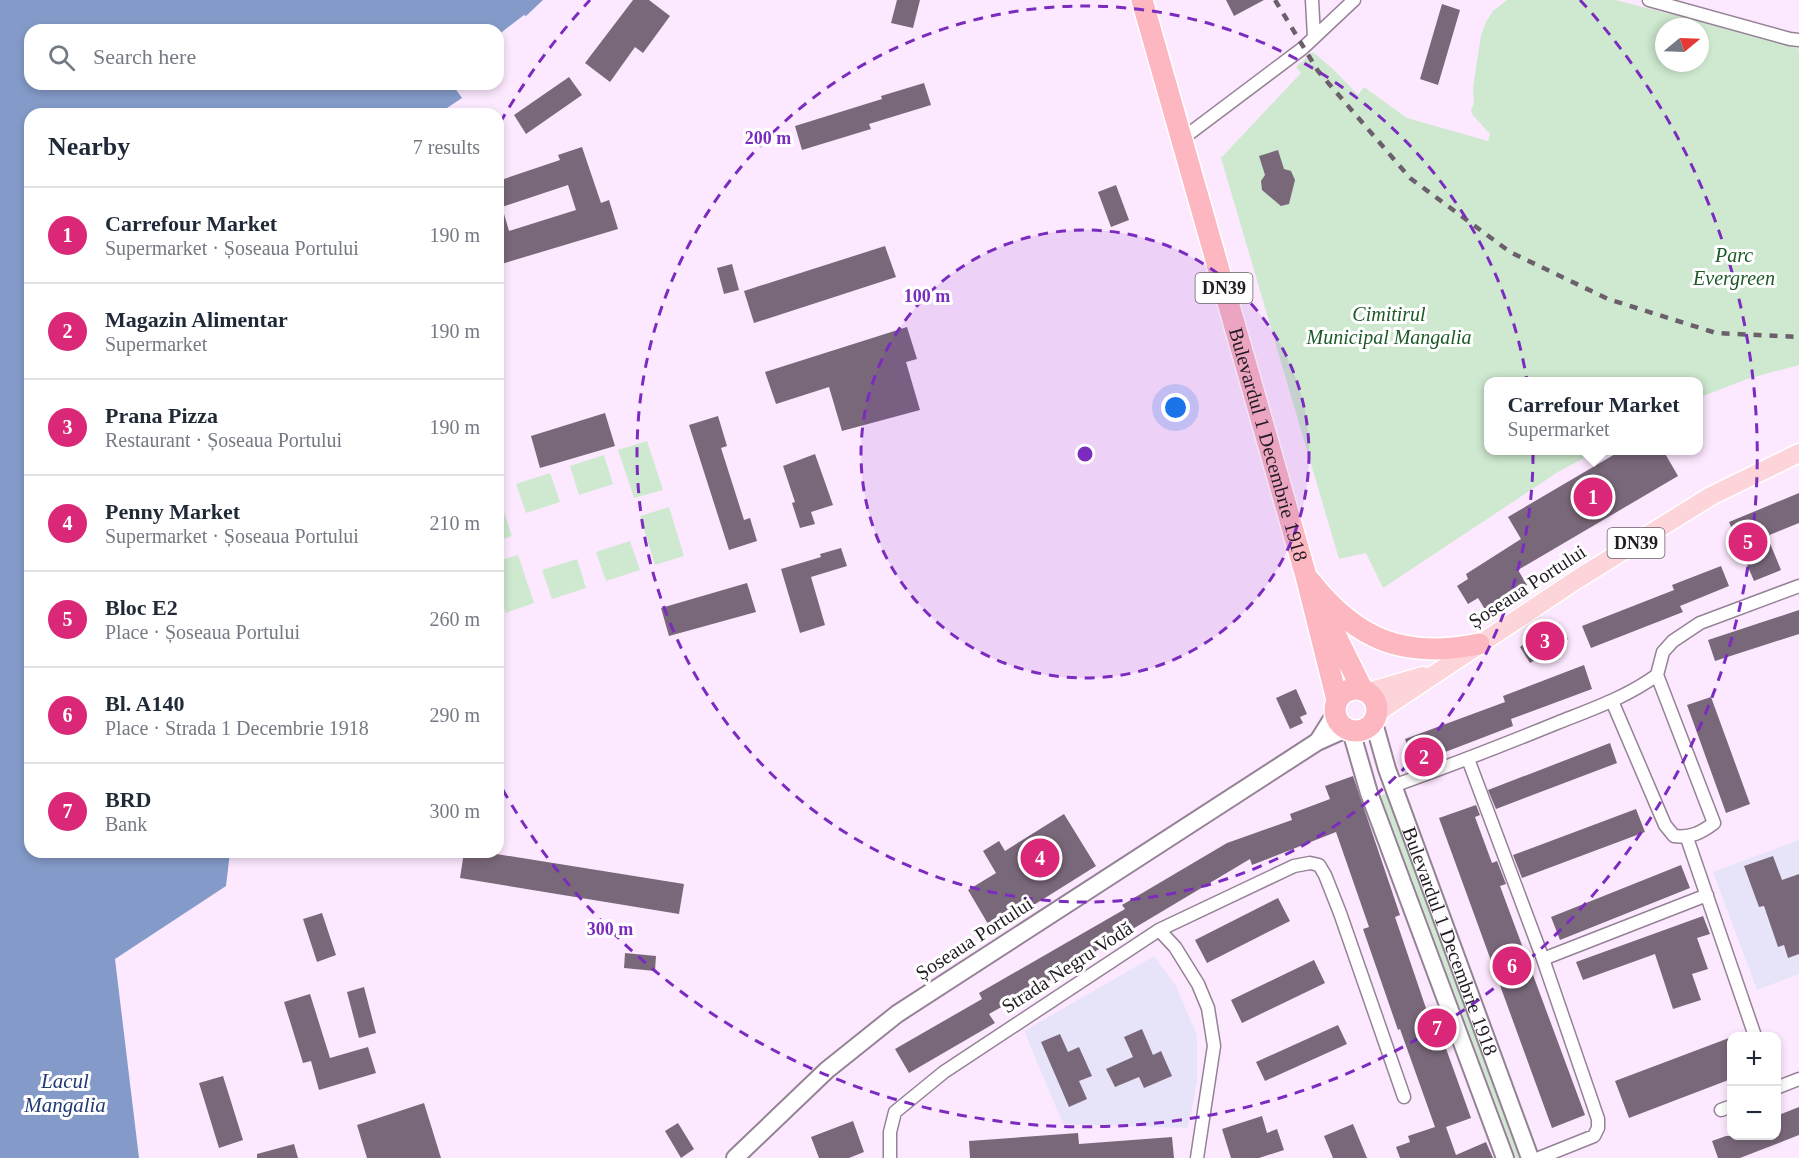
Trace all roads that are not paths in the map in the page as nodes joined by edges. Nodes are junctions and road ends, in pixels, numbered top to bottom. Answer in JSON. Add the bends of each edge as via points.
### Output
{"nodes":[{"id":1,"x":1142,"y":0,"type":"edge"},
{"id":2,"x":1306,"y":0,"type":"edge"},
{"id":3,"x":1312,"y":0,"type":"edge"},
{"id":4,"x":1354,"y":0,"type":"edge"},
{"id":5,"x":1648,"y":0,"type":"edge"},
{"id":6,"x":1674,"y":3,"type":"edge"},
{"id":7,"x":1311,"y":18,"type":"junction"},
{"id":8,"x":1314,"y":37,"type":"junction"},
{"id":9,"x":1799,"y":40,"type":"edge"},
{"id":10,"x":1182,"y":139,"type":"junction"},
{"id":11,"x":1799,"y":453,"type":"edge"},
{"id":12,"x":1306,"y":576,"type":"junction"},
{"id":13,"x":1799,"y":586,"type":"edge"},
{"id":14,"x":1479,"y":644,"type":"junction"},
{"id":15,"x":1437,"y":672,"type":"junction"},
{"id":16,"x":1657,"y":675,"type":"junction"},
{"id":17,"x":1365,"y":691,"type":"junction"},
{"id":18,"x":1612,"y":701,"type":"junction"},
{"id":19,"x":1376,"y":717,"type":"junction"},
{"id":20,"x":1342,"y":718,"type":"junction"},
{"id":21,"x":1468,"y":759,"type":"junction"},
{"id":22,"x":1394,"y":786,"type":"junction"},
{"id":23,"x":1687,"y":838,"type":"junction"},
{"id":24,"x":1707,"y":895,"type":"junction"},
{"id":25,"x":1159,"y":930,"type":"junction"},
{"id":26,"x":1543,"y":959,"type":"junction"},
{"id":27,"x":1754,"y":1032,"type":"edge"},
{"id":28,"x":1799,"y":1079,"type":"edge"},
{"id":29,"x":1781,"y":1086,"type":"edge"},
{"id":30,"x":1404,"y":1097,"type":"dead end"},
{"id":31,"x":756,"y":1137,"type":"junction"},
{"id":32,"x":735,"y":1158,"type":"edge"},
{"id":33,"x":755,"y":1158,"type":"edge"},
{"id":34,"x":890,"y":1158,"type":"edge"},
{"id":35,"x":1197,"y":1158,"type":"edge"},
{"id":36,"x":1505,"y":1158,"type":"edge"},
{"id":37,"x":1530,"y":1158,"type":"edge"},
{"id":38,"x":1539,"y":1158,"type":"edge"}],
"edges":[{"from":1,"to":10,"type":"highway","name":"Bulevardul 1 Decembrie 1918","number":"DN39"},
{"from":2,"to":7,"type":"street"},
{"from":3,"to":7,"type":"street"},
{"from":4,"to":8,"type":"street"},
{"from":5,"to":6,"type":"street"},
{"from":6,"to":9,"type":"street"},
{"from":7,"to":8,"type":"street"},
{"from":8,"to":10,"type":"street"},
{"from":10,"to":12,"type":"highway","name":"Bulevardul 1 Decembrie 1918","number":"DN39"},
{"from":11,"to":14,"type":"main road","name":"Șoseaua Portului","number":"DN39","via":[[1711,496]]},
{"from":12,"to":14,"type":"highway","via":[[1343,616],[1377,638],[1422,650],[1451,650]]},
{"from":12,"to":17,"type":"highway","name":"Bulevardul 1 Decembrie 1918","number":"DN39"},
{"from":12,"to":20,"type":"highway","name":"Bulevardul 1 Decembrie 1918","number":"DN39"},
{"from":13,"to":16,"type":"street","via":[[1700,622],[1663,652]]},
{"from":14,"to":15,"type":"main road","name":"Șoseaua Portului","number":"DN39"},
{"from":15,"to":17,"type":"main road","number":"DN39"},
{"from":15,"to":19,"type":"main road","number":"DN39"},
{"from":16,"to":18,"type":"street"},
{"from":16,"to":23,"type":"street","via":[[1714,823]]},
{"from":17,"to":19,"type":"highway","via":[[1376,701]]},
{"from":17,"to":20,"type":"highway","via":[[1348,690]]},
{"from":18,"to":21,"type":"street"},
{"from":18,"to":23,"type":"street","via":[[1665,825],[1674,836]]},
{"from":19,"to":20,"type":"highway","via":[[1364,730]]},
{"from":19,"to":22,"type":"main road","name":"Bulevardul 1 Decembrie 1918"},
{"from":20,"to":31,"type":"main road","name":"Șoseaua Portului","via":[[1317,742],[897,1014],[826,1070]]},
{"from":20,"to":36,"type":"main road","name":"Bulevardul 1 Decembrie 1918"},
{"from":21,"to":22,"type":"street"},
{"from":21,"to":26,"type":"street"},
{"from":22,"to":37,"type":"main road","name":"Bulevardul 1 Decembrie 1918"},
{"from":23,"to":24,"type":"street"},
{"from":24,"to":26,"type":"street"},
{"from":24,"to":27,"type":"street"},
{"from":25,"to":30,"type":"street","via":[[1294,866],[1318,865],[1340,913]]},
{"from":25,"to":34,"type":"street","name":"Strada Negru Vodă","via":[[944,1072],[895,1112]]},
{"from":25,"to":35,"type":"street","name":"Strada Negru Vodă","via":[[1193,975],[1208,1008],[1214,1046]]},
{"from":26,"to":38,"type":"street","via":[[1598,1128],[1594,1136]]},
{"from":28,"to":29,"type":"street"},
{"from":31,"to":32,"type":"main road","name":"Șoseaua Portului"},
{"from":31,"to":33,"type":"main road"}]}
